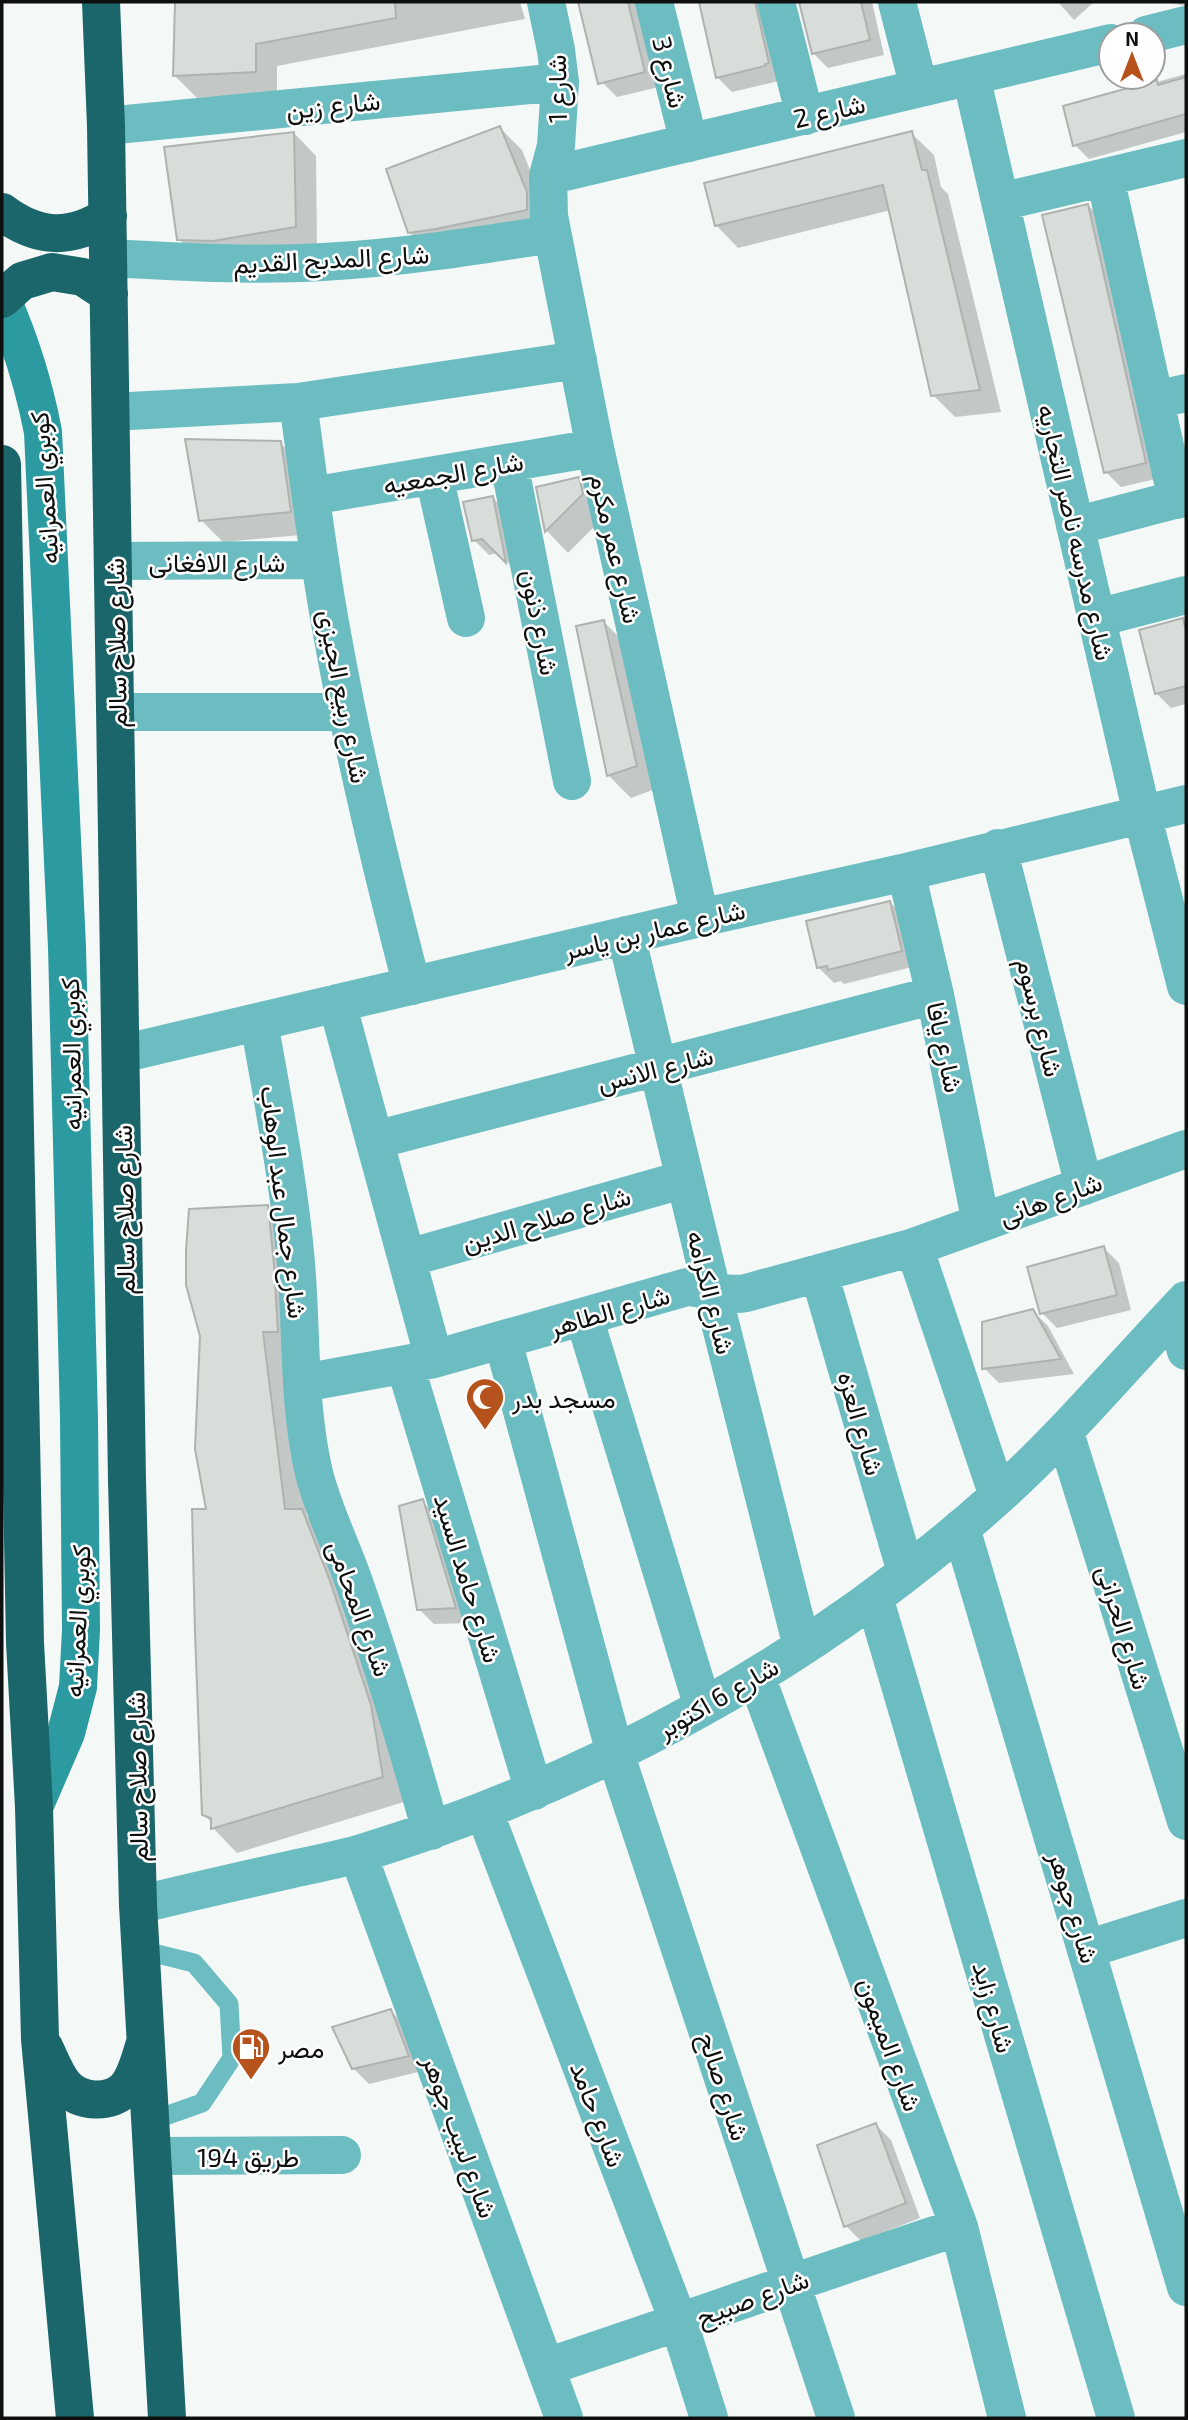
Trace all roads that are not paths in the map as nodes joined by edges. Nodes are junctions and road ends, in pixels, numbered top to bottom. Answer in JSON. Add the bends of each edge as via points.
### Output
{"nodes":[{"id":1,"x":101,"y":2,"type":"edge"},
{"id":2,"x":545,"y":2,"type":"edge"},
{"id":3,"x":654,"y":2,"type":"edge"},
{"id":4,"x":776,"y":2,"type":"edge"},
{"id":5,"x":897,"y":2,"type":"edge"},
{"id":6,"x":1186,"y":25,"type":"edge"},
{"id":7,"x":1167,"y":30,"type":"edge"},
{"id":8,"x":1097,"y":46,"type":"edge"},
{"id":9,"x":971,"y":76,"type":"junction"},
{"id":10,"x":560,"y":82,"type":"junction"},
{"id":11,"x":919,"y":88,"type":"junction"},
{"id":12,"x":805,"y":116,"type":"junction"},
{"id":13,"x":106,"y":126,"type":"junction"},
{"id":14,"x":688,"y":143,"type":"junction"},
{"id":15,"x":1186,"y":158,"type":"edge"},
{"id":16,"x":548,"y":176,"type":"junction"},
{"id":17,"x":1105,"y":177,"type":"junction"},
{"id":18,"x":1000,"y":202,"type":"junction"},
{"id":19,"x":2,"y":212,"type":"edge"},
{"id":20,"x":108,"y":216,"type":"junction"},
{"id":21,"x":552,"y":234,"type":"junction"},
{"id":22,"x":109,"y":276,"type":"junction"},
{"id":23,"x":2,"y":299,"type":"edge"},
{"id":24,"x":578,"y":360,"type":"junction"},
{"id":25,"x":1170,"y":397,"type":"edge"},
{"id":26,"x":298,"y":402,"type":"junction"},
{"id":27,"x":111,"y":412,"type":"junction"},
{"id":28,"x":595,"y":448,"type":"junction"},
{"id":29,"x":509,"y":463,"type":"junction"},
{"id":30,"x":2,"y":464,"type":"edge"},
{"id":31,"x":434,"y":476,"type":"junction"},
{"id":32,"x":311,"y":496,"type":"junction"},
{"id":33,"x":1182,"y":499,"type":"edge"},
{"id":34,"x":1075,"y":526,"type":"junction"},
{"id":35,"x":320,"y":560,"type":"junction"},
{"id":36,"x":113,"y":561,"type":"junction"},
{"id":37,"x":1186,"y":595,"type":"edge"},
{"id":38,"x":466,"y":618,"type":"dead end"},
{"id":39,"x":1097,"y":618,"type":"junction"},
{"id":40,"x":116,"y":712,"type":"junction"},
{"id":41,"x":347,"y":712,"type":"junction"},
{"id":42,"x":572,"y":781,"type":"dead end"},
{"id":43,"x":1186,"y":804,"type":"edge"},
{"id":44,"x":1142,"y":814,"type":"junction"},
{"id":45,"x":998,"y":848,"type":"junction"},
{"id":46,"x":906,"y":873,"type":"junction"},
{"id":47,"x":700,"y":918,"type":"junction"},
{"id":48,"x":626,"y":935,"type":"junction"},
{"id":49,"x":412,"y":986,"type":"junction"},
{"id":50,"x":1186,"y":986,"type":"edge"},
{"id":51,"x":935,"y":995,"type":"junction"},
{"id":52,"x":337,"y":1003,"type":"junction"},
{"id":53,"x":259,"y":1022,"type":"junction"},
{"id":54,"x":121,"y":1054,"type":"junction"},
{"id":55,"x":658,"y":1068,"type":"junction"},
{"id":56,"x":375,"y":1140,"type":"junction"},
{"id":57,"x":1186,"y":1149,"type":"edge"},
{"id":58,"x":685,"y":1178,"type":"junction"},
{"id":59,"x":1084,"y":1186,"type":"junction"},
{"id":60,"x":981,"y":1223,"type":"junction"},
{"id":61,"x":914,"y":1247,"type":"junction"},
{"id":62,"x":408,"y":1258,"type":"junction"},
{"id":63,"x":818,"y":1273,"type":"junction"},
{"id":64,"x":712,"y":1291,"type":"junction"},
{"id":65,"x":1181,"y":1306,"type":"edge"},
{"id":66,"x":584,"y":1317,"type":"junction"},
{"id":67,"x":503,"y":1340,"type":"junction"},
{"id":68,"x":1186,"y":1350,"type":"edge"},
{"id":69,"x":420,"y":1362,"type":"junction"},
{"id":70,"x":303,"y":1382,"type":"junction"},
{"id":71,"x":1065,"y":1433,"type":"junction"},
{"id":72,"x":998,"y":1496,"type":"junction"},
{"id":73,"x":961,"y":1528,"type":"junction"},
{"id":74,"x":906,"y":1572,"type":"junction"},
{"id":75,"x":874,"y":1597,"type":"junction"},
{"id":76,"x":802,"y":1647,"type":"junction"},
{"id":77,"x":756,"y":1676,"type":"junction"},
{"id":78,"x":703,"y":1707,"type":"junction"},
{"id":79,"x":615,"y":1753,"type":"junction"},
{"id":80,"x":534,"y":1791,"type":"junction"},
{"id":81,"x":34,"y":1807,"type":"junction"},
{"id":82,"x":484,"y":1811,"type":"junction"},
{"id":83,"x":1186,"y":1821,"type":"edge"},
{"id":84,"x":431,"y":1831,"type":"junction"},
{"id":85,"x":358,"y":1854,"type":"junction"},
{"id":86,"x":138,"y":1905,"type":"junction"},
{"id":87,"x":1186,"y":1918,"type":"edge"},
{"id":88,"x":1087,"y":1949,"type":"junction"},
{"id":89,"x":141,"y":1950,"type":"junction"},
{"id":90,"x":40,"y":2039,"type":"junction"},
{"id":91,"x":146,"y":2039,"type":"junction"},
{"id":92,"x":152,"y":2139,"type":"junction"},
{"id":93,"x":342,"y":2155,"type":"dead end"},
{"id":94,"x":959,"y":2227,"type":"junction"},
{"id":95,"x":790,"y":2282,"type":"junction"},
{"id":96,"x":1186,"y":2287,"type":"edge"},
{"id":97,"x":679,"y":2323,"type":"junction"},
{"id":98,"x":546,"y":2367,"type":"junction"},
{"id":99,"x":75,"y":2418,"type":"edge"},
{"id":100,"x":167,"y":2418,"type":"edge"},
{"id":101,"x":564,"y":2418,"type":"edge"},
{"id":102,"x":709,"y":2418,"type":"edge"},
{"id":103,"x":836,"y":2418,"type":"edge"},
{"id":104,"x":1007,"y":2418,"type":"edge"},
{"id":105,"x":1116,"y":2418,"type":"edge"}],
"edges":[{"from":1,"to":13,"type":"highway","name":"شارع صلاح سالم"},
{"from":2,"to":10,"type":"street","name":"شارع 1"},
{"from":3,"to":14,"type":"street","name":"شارع 3"},
{"from":4,"to":12,"type":"street"},
{"from":5,"to":11,"type":"street"},
{"from":6,"to":7,"type":"street"},
{"from":8,"to":9,"type":"street","name":"شارع 2"},
{"from":9,"to":11,"type":"street","name":"شارع 2"},
{"from":9,"to":18,"type":"street","name":"شارع مدرسه ناصر التجاريه"},
{"from":10,"to":13,"type":"street","name":"شارع زين"},
{"from":10,"to":16,"type":"street","name":"شارع 1","via":[[556,146]]},
{"from":11,"to":12,"type":"street","name":"شارع 2"},
{"from":12,"to":14,"type":"street","name":"شارع 2"},
{"from":13,"to":20,"type":"highway","name":"شارع صلاح سالم"},
{"from":14,"to":16,"type":"street","name":"شارع 2"},
{"from":15,"to":17,"type":"street"},
{"from":16,"to":21,"type":"street","name":"شارع عمر مكرم"},
{"from":17,"to":18,"type":"street"},
{"from":17,"to":25,"type":"street"},
{"from":18,"to":34,"type":"street","name":"شارع مدرسه ناصر التجاريه"},
{"from":19,"to":20,"type":"highway","via":[[40,232],[65,234]]},
{"from":20,"to":22,"type":"highway","name":"شارع صلاح سالم"},
{"from":21,"to":22,"type":"street","name":"شارع المدبح القديم","via":[[438,252],[322,262],[207,264]]},
{"from":21,"to":24,"type":"street","name":"شارع عمر مكرم"},
{"from":22,"to":23,"type":"highway","via":[[52,272],[22,281]]},
{"from":22,"to":27,"type":"highway","name":"شارع صلاح سالم"},
{"from":23,"to":81,"type":"street","name":"كوبري العمرانيه","via":[[21,343],[43,432],[67,961],[79,1419],[78,1687],[66,1733]]},
{"from":24,"to":26,"type":"street"},
{"from":24,"to":28,"type":"street","name":"شارع عمر مكرم"},
{"from":25,"to":33,"type":"street"},
{"from":26,"to":27,"type":"street"},
{"from":26,"to":32,"type":"street","name":"شارع ربيع الجيزى"},
{"from":27,"to":36,"type":"highway","name":"شارع صلاح سالم"},
{"from":28,"to":29,"type":"street","name":"شارع الجمعيه"},
{"from":28,"to":47,"type":"street","name":"شارع عمر مكرم"},
{"from":29,"to":31,"type":"street","name":"شارع الجمعيه"},
{"from":29,"to":42,"type":"street","name":"شارع ذنون"},
{"from":30,"to":81,"type":"highway","via":[[25,1629]]},
{"from":31,"to":32,"type":"street","name":"شارع الجمعيه"},
{"from":31,"to":38,"type":"street"},
{"from":32,"to":35,"type":"street","name":"شارع ربيع الجيزى"},
{"from":33,"to":34,"type":"street"},
{"from":34,"to":39,"type":"street","name":"شارع مدرسه ناصر التجاريه"},
{"from":35,"to":36,"type":"street","name":"شارع الافغانى"},
{"from":35,"to":41,"type":"street","name":"شارع ربيع الجيزى"},
{"from":36,"to":40,"type":"highway","name":"شارع صلاح سالم"},
{"from":37,"to":39,"type":"street"},
{"from":39,"to":44,"type":"street","name":"شارع مدرسه ناصر التجاريه"},
{"from":40,"to":41,"type":"street"},
{"from":40,"to":54,"type":"highway","name":"شارع صلاح سالم"},
{"from":41,"to":49,"type":"street","name":"شارع ربيع الجيزى"},
{"from":43,"to":44,"type":"street","name":"شارع عمار بن ياسر"},
{"from":44,"to":45,"type":"street","name":"شارع عمار بن ياسر"},
{"from":44,"to":50,"type":"street","name":"شارع مدرسه ناصر التجاريه"},
{"from":45,"to":46,"type":"street","name":"شارع عمار بن ياسر"},
{"from":45,"to":59,"type":"street","name":"شارع برسوم"},
{"from":46,"to":47,"type":"street","name":"شارع عمار بن ياسر"},
{"from":46,"to":51,"type":"street","name":"شارع يافا"},
{"from":47,"to":48,"type":"street","name":"شارع عمار بن ياسر"},
{"from":48,"to":49,"type":"street","name":"شارع عمار بن ياسر"},
{"from":48,"to":55,"type":"street","name":"شارع الكرامه"},
{"from":49,"to":52,"type":"street","name":"شارع عمار بن ياسر"},
{"from":51,"to":55,"type":"street","name":"شارع الانس"},
{"from":51,"to":60,"type":"street","name":"شارع يافا"},
{"from":52,"to":53,"type":"street","name":"شارع عمار بن ياسر"},
{"from":52,"to":56,"type":"street","name":"شارع حامد السيد"},
{"from":53,"to":54,"type":"street","name":"شارع عمار بن ياسر"},
{"from":53,"to":70,"type":"street","name":"شارع جمال عبد الوهاب","via":[[287,1184]]},
{"from":54,"to":86,"type":"highway","name":"شارع صلاح سالم"},
{"from":55,"to":56,"type":"street","name":"شارع الانس"},
{"from":55,"to":58,"type":"street","name":"شارع الكرامه"},
{"from":56,"to":62,"type":"street","name":"شارع حامد السيد"},
{"from":57,"to":59,"type":"street","name":"شارع هانى"},
{"from":58,"to":62,"type":"street","name":"شارع صلاح الدين"},
{"from":58,"to":64,"type":"street","name":"شارع الكرامه"},
{"from":59,"to":60,"type":"street","name":"شارع هانى"},
{"from":60,"to":61,"type":"street","name":"شارع هانى"},
{"from":61,"to":63,"type":"street","name":"شارع الطاهر"},
{"from":61,"to":72,"type":"street"},
{"from":62,"to":69,"type":"street","name":"شارع حامد السيد"},
{"from":63,"to":64,"type":"street","name":"شارع الطاهر","via":[[746,1293]]},
{"from":63,"to":74,"type":"street","name":"شارع العزه"},
{"from":64,"to":66,"type":"street","name":"شارع الطاهر","via":[[687,1287]]},
{"from":64,"to":76,"type":"street","name":"شارع الكرامه"},
{"from":65,"to":68,"type":"street"},
{"from":65,"to":71,"type":"street","name":"شارع 6 اكتوبر"},
{"from":66,"to":67,"type":"street","name":"شارع الطاهر"},
{"from":66,"to":78,"type":"street"},
{"from":67,"to":69,"type":"street","name":"شارع الطاهر"},
{"from":67,"to":79,"type":"street","name":"شارع صالح"},
{"from":69,"to":70,"type":"street","name":"شارع الطاهر"},
{"from":69,"to":80,"type":"street","name":"شارع حامد السيد"},
{"from":70,"to":84,"type":"street","name":"شارع المحامى","via":[[315,1475],[377,1649]]},
{"from":71,"to":72,"type":"street","name":"شارع 6 اكتوبر"},
{"from":71,"to":83,"type":"street","name":"شارع الحرانى"},
{"from":72,"to":73,"type":"street","name":"شارع 6 اكتوبر"},
{"from":73,"to":74,"type":"street","name":"شارع 6 اكتوبر"},
{"from":73,"to":88,"type":"street","name":"شارع جوهر"},
{"from":74,"to":75,"type":"street","name":"شارع 6 اكتوبر"},
{"from":75,"to":76,"type":"street","name":"شارع 6 اكتوبر"},
{"from":75,"to":105,"type":"street","name":"شارع زايد"},
{"from":76,"to":77,"type":"street","name":"شارع 6 اكتوبر"},
{"from":77,"to":78,"type":"street","name":"شارع 6 اكتوبر"},
{"from":77,"to":94,"type":"street","name":"شارع الميمون"},
{"from":78,"to":79,"type":"street","name":"شارع 6 اكتوبر"},
{"from":79,"to":80,"type":"street","name":"شارع 6 اكتوبر"},
{"from":79,"to":95,"type":"street","name":"شارع صالح"},
{"from":80,"to":82,"type":"street","name":"شارع 6 اكتوبر"},
{"from":81,"to":90,"type":"highway"},
{"from":82,"to":84,"type":"street","name":"شارع 6 اكتوبر"},
{"from":82,"to":97,"type":"street","name":"شارع حامد"},
{"from":84,"to":85,"type":"street","name":"شارع 6 اكتوبر"},
{"from":85,"to":86,"type":"street","name":"شارع 6 اكتوبر"},
{"from":85,"to":98,"type":"street","name":"شارع لبيب جوهر"},
{"from":86,"to":89,"type":"highway","name":"شارع صلاح سالم"},
{"from":87,"to":88,"type":"street"},
{"from":88,"to":96,"type":"street","name":"شارع جوهر"},
{"from":89,"to":91,"type":"highway","name":"شارع صلاح سالم"},
{"from":89,"to":92,"type":"lane","via":[[194,1963],[229,2004],[232,2058],[202,2103]]},
{"from":90,"to":91,"type":"highway","via":[[66,2087],[84,2099],[106,2099],[125,2089]]},
{"from":90,"to":99,"type":"highway"},
{"from":91,"to":92,"type":"highway","name":"شارع صلاح سالم"},
{"from":92,"to":93,"type":"street","name":"طريق 194"},
{"from":92,"to":100,"type":"highway","name":"شارع صلاح سالم"},
{"from":94,"to":95,"type":"street","name":"شارع صبيح"},
{"from":94,"to":104,"type":"street","name":"شارع الميمون"},
{"from":95,"to":97,"type":"street","name":"شارع صبيح"},
{"from":95,"to":103,"type":"street","name":"شارع صالح"},
{"from":97,"to":98,"type":"street","name":"شارع صبيح"},
{"from":97,"to":102,"type":"street","name":"شارع حامد"},
{"from":98,"to":101,"type":"street","name":"شارع لبيب جوهر"}]}
